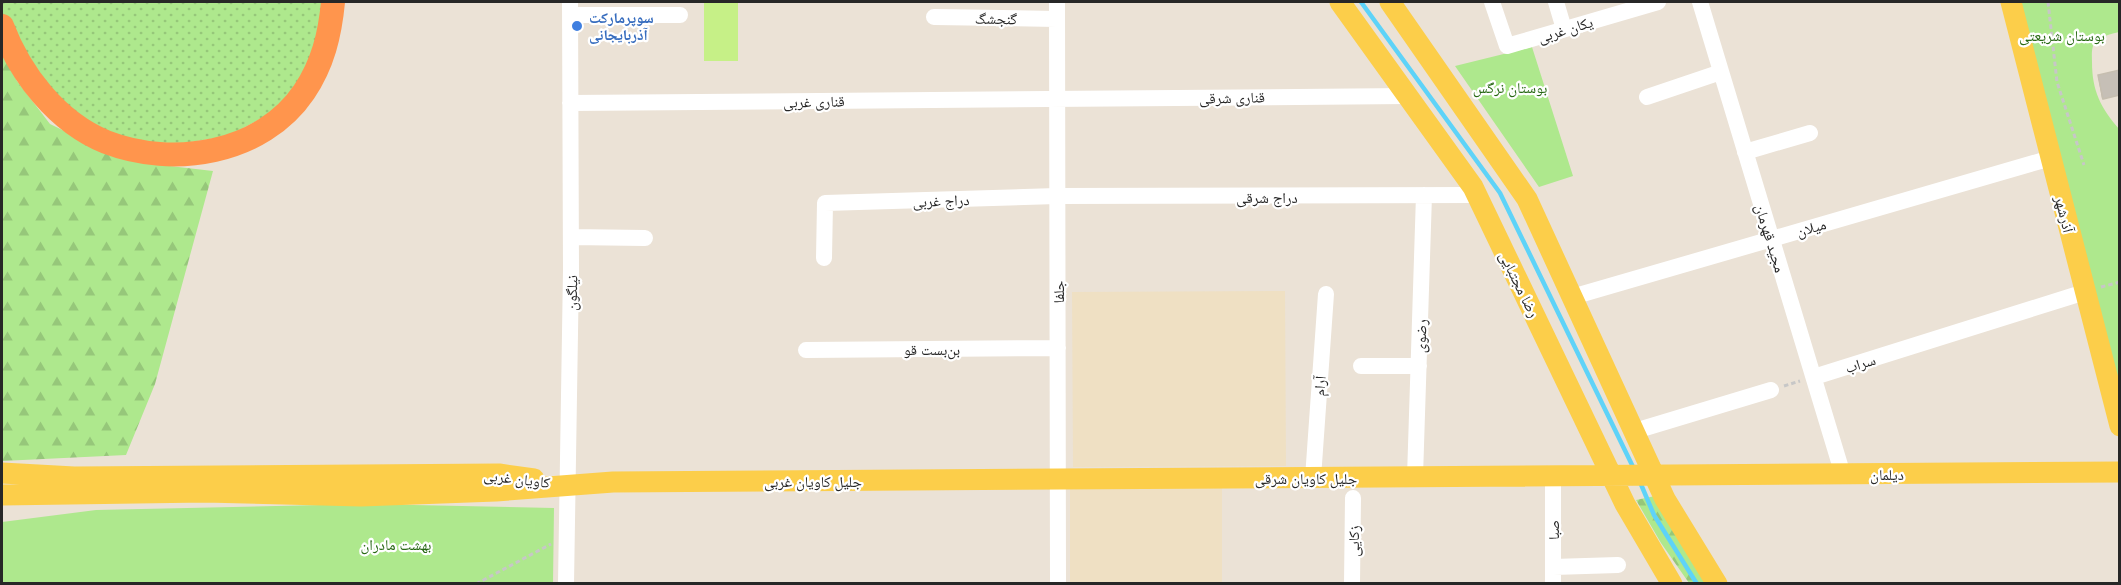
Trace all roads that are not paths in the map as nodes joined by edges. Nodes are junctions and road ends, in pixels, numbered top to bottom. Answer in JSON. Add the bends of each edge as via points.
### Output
{"nodes":[{"id":1,"x":333,"y":2,"type":"edge"},
{"id":2,"x":1057,"y":2,"type":"edge"},
{"id":3,"x":1340,"y":2,"type":"edge"},
{"id":4,"x":1390,"y":2,"type":"edge"},
{"id":5,"x":1492,"y":2,"type":"edge"},
{"id":6,"x":1556,"y":2,"type":"edge"},
{"id":7,"x":1658,"y":2,"type":"edge"},
{"id":8,"x":1700,"y":2,"type":"edge"},
{"id":9,"x":2011,"y":2,"type":"edge"},
{"id":10,"x":1621,"y":7,"type":"edge"},
{"id":11,"x":570,"y":8,"type":"edge"},
{"id":12,"x":680,"y":15,"type":"dead end"},
{"id":13,"x":934,"y":17,"type":"dead end"},
{"id":14,"x":1057,"y":19,"type":"junction"},
{"id":15,"x":2,"y":26,"type":"edge"},
{"id":16,"x":1564,"y":29,"type":"junction"},
{"id":17,"x":1721,"y":72,"type":"junction"},
{"id":18,"x":1407,"y":96,"type":"junction"},
{"id":19,"x":1647,"y":96,"type":"dead end"},
{"id":20,"x":1057,"y":99,"type":"junction"},
{"id":21,"x":570,"y":104,"type":"junction"},
{"id":22,"x":1810,"y":133,"type":"dead end"},
{"id":23,"x":1745,"y":152,"type":"junction"},
{"id":24,"x":2051,"y":158,"type":"junction"},
{"id":25,"x":1424,"y":195,"type":"junction"},
{"id":26,"x":1476,"y":195,"type":"junction"},
{"id":27,"x":1057,"y":196,"type":"junction"},
{"id":28,"x":571,"y":237,"type":"junction"},
{"id":29,"x":645,"y":238,"type":"dead end"},
{"id":30,"x":1772,"y":239,"type":"junction"},
{"id":31,"x":824,"y":258,"type":"dead end"},
{"id":32,"x":2085,"y":292,"type":"junction"},
{"id":33,"x":1326,"y":294,"type":"dead end"},
{"id":34,"x":1572,"y":297,"type":"junction"},
{"id":35,"x":1058,"y":348,"type":"junction"},
{"id":36,"x":806,"y":350,"type":"dead end"},
{"id":37,"x":1361,"y":366,"type":"dead end"},
{"id":38,"x":1419,"y":366,"type":"junction"},
{"id":39,"x":1814,"y":377,"type":"junction"},
{"id":40,"x":1771,"y":390,"type":"road end"},
{"id":41,"x":2120,"y":426,"type":"edge"},
{"id":42,"x":1635,"y":431,"type":"junction"},
{"id":43,"x":2120,"y":472,"type":"edge"},
{"id":44,"x":2,"y":473,"type":"edge"},
{"id":45,"x":1843,"y":474,"type":"junction"},
{"id":46,"x":1655,"y":475,"type":"junction"},
{"id":47,"x":1553,"y":476,"type":"junction"},
{"id":48,"x":1612,"y":476,"type":"junction"},
{"id":49,"x":1415,"y":477,"type":"junction"},
{"id":50,"x":1313,"y":478,"type":"junction"},
{"id":51,"x":1058,"y":480,"type":"junction"},
{"id":52,"x":72,"y":485,"type":"junction"},
{"id":53,"x":569,"y":485,"type":"junction"},
{"id":54,"x":2,"y":495,"type":"edge"},
{"id":55,"x":1353,"y":498,"type":"dead end"},
{"id":56,"x":1618,"y":565,"type":"dead end"},
{"id":57,"x":1553,"y":575,"type":"edge"},
{"id":58,"x":566,"y":584,"type":"edge"},
{"id":59,"x":1058,"y":584,"type":"edge"},
{"id":60,"x":1352,"y":584,"type":"edge"},
{"id":61,"x":1672,"y":584,"type":"edge"},
{"id":62,"x":1717,"y":584,"type":"edge"}],
"edges":[{"from":1,"to":15,"type":"highway","via":[[323,56],[304,93],[278,121],[259,132],[224,148],[196,155],[135,150],[87,131],[60,112],[34,84]]},
{"from":2,"to":14,"type":"street","name":"جلفا"},
{"from":3,"to":18,"type":"main road","name":"رضا مجتبایی"},
{"from":4,"to":34,"type":"main road","via":[[1515,180],[1532,208]]},
{"from":5,"to":16,"type":"street","name":"یکان غربی","via":[[1507,46]]},
{"from":6,"to":16,"type":"street"},
{"from":7,"to":10,"type":"street","name":"یکان غربی"},
{"from":8,"to":17,"type":"street","name":"مجید قهرمان"},
{"from":9,"to":24,"type":"main road","name":"آذرشهر"},
{"from":10,"to":16,"type":"street","name":"یکان غربی"},
{"from":11,"to":12,"type":"street"},
{"from":11,"to":21,"type":"street","name":"نیلگون"},
{"from":13,"to":14,"type":"street","name":"گنجشگ"},
{"from":14,"to":20,"type":"street","name":"جلفا"},
{"from":17,"to":19,"type":"street"},
{"from":17,"to":23,"type":"street","name":"مجید قهرمان"},
{"from":18,"to":20,"type":"street","name":"قناری شرقی"},
{"from":18,"to":26,"type":"main road","name":"رضا مجتبایی"},
{"from":20,"to":21,"type":"street","name":"قناری غربی"},
{"from":20,"to":27,"type":"street","name":"جلفا"},
{"from":21,"to":28,"type":"street","name":"نیلگون"},
{"from":22,"to":23,"type":"street"},
{"from":23,"to":30,"type":"street","name":"مجید قهرمان"},
{"from":24,"to":30,"type":"street","name":"میلان"},
{"from":24,"to":32,"type":"main road","name":"آذرشهر"},
{"from":25,"to":26,"type":"street","name":"دراج شرقی"},
{"from":25,"to":27,"type":"street","name":"دراج شرقی"},
{"from":25,"to":38,"type":"street","name":"رضوی"},
{"from":26,"to":48,"type":"main road","name":"رضا مجتبایی"},
{"from":27,"to":31,"type":"street","name":"دراج غربی","via":[[825,203]]},
{"from":27,"to":35,"type":"street","name":"جلفا"},
{"from":28,"to":29,"type":"street"},
{"from":28,"to":53,"type":"street","name":"نیلگون"},
{"from":30,"to":34,"type":"street","name":"میلان"},
{"from":30,"to":39,"type":"street","name":"مجید قهرمان"},
{"from":32,"to":39,"type":"street","name":"سراب"},
{"from":32,"to":41,"type":"main road","name":"آذرشهر"},
{"from":33,"to":50,"type":"street","name":"آرام"},
{"from":34,"to":42,"type":"main road"},
{"from":35,"to":36,"type":"street","name":"بن‌بست قو"},
{"from":35,"to":51,"type":"street","name":"جلفا"},
{"from":37,"to":38,"type":"street"},
{"from":38,"to":49,"type":"street","name":"رضوی"},
{"from":39,"to":45,"type":"street","name":"مجید قهرمان"},
{"from":40,"to":42,"type":"street"},
{"from":42,"to":46,"type":"main road"},
{"from":43,"to":45,"type":"main road","name":"دیلمان"},
{"from":44,"to":52,"type":"main road"},
{"from":45,"to":46,"type":"main road","name":"دیلمان"},
{"from":46,"to":48,"type":"main road","name":"دیلمان"},
{"from":46,"to":62,"type":"main road","via":[[1674,515]]},
{"from":47,"to":48,"type":"main road","name":"جلیل کاویان شرقی"},
{"from":47,"to":49,"type":"main road","name":"جلیل کاویان شرقی"},
{"from":47,"to":57,"type":"street","name":"صبا"},
{"from":48,"to":61,"type":"main road","name":"رضا مجتبایی"},
{"from":49,"to":50,"type":"main road","name":"جلیل کاویان شرقی"},
{"from":50,"to":51,"type":"main road","name":"جلیل کاویان شرقی"},
{"from":51,"to":53,"type":"main road","name":"جلیل کاویان غربی"},
{"from":51,"to":59,"type":"street","name":"جلفا"},
{"from":52,"to":53,"type":"main road","name":"کاویان غربی","via":[[499,474]]},
{"from":52,"to":54,"type":"main road"},
{"from":53,"to":58,"type":"street","name":"نیلگون"},
{"from":55,"to":60,"type":"street","name":"زکایی"},
{"from":56,"to":57,"type":"street"}]}
